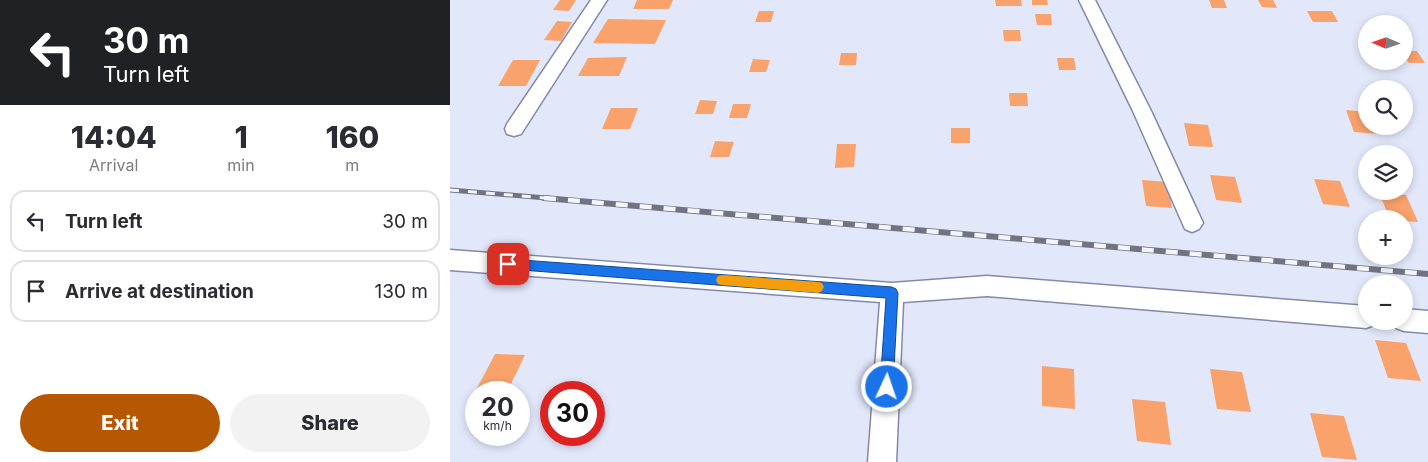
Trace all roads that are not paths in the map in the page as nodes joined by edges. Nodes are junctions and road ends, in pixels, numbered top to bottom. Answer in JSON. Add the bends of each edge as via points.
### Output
{"nodes":[{"id":1,"x":599,"y":0,"type":"edge"},
{"id":2,"x":1087,"y":0,"type":"edge"},
{"id":3,"x":514,"y":129,"type":"dead end"},
{"id":4,"x":1192,"y":223,"type":"dead end"},
{"id":5,"x":450,"y":260,"type":"edge"},
{"id":6,"x":892,"y":293,"type":"junction"},
{"id":7,"x":1358,"y":316,"type":"edge"},
{"id":8,"x":1413,"y":321,"type":"edge"},
{"id":9,"x":1428,"y":322,"type":"edge"},
{"id":10,"x":882,"y":462,"type":"edge"}],
"edges":[{"from":1,"to":3,"type":"street"},
{"from":2,"to":4,"type":"street"},
{"from":5,"to":6,"type":"street"},
{"from":6,"to":7,"type":"street","via":[[987,286]]},
{"from":6,"to":10,"type":"street"},
{"from":8,"to":9,"type":"street"}]}
